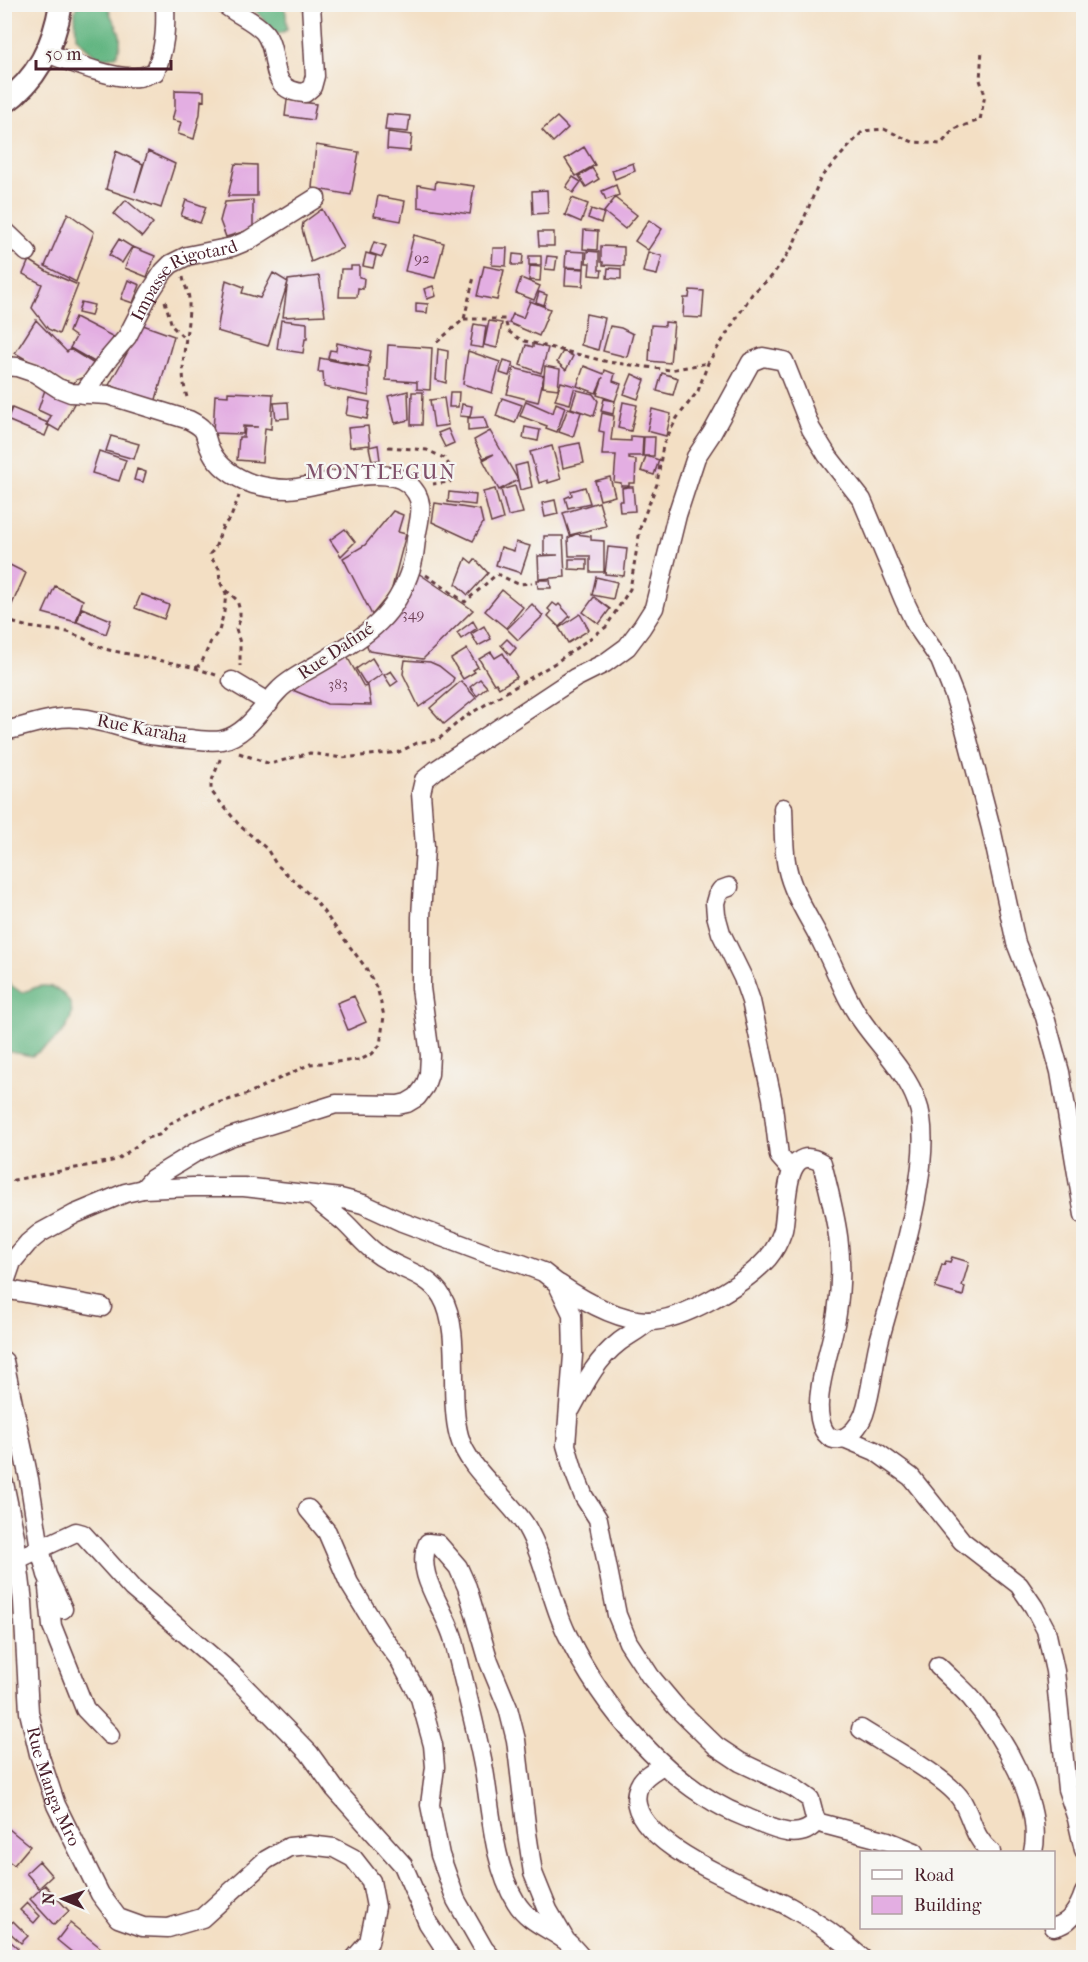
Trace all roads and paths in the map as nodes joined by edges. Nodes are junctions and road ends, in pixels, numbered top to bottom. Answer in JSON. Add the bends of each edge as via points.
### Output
{"nodes":[{"id":1,"x":61,"y":4,"type":"edge"},
{"id":2,"x":165,"y":4,"type":"edge"},
{"id":3,"x":224,"y":4,"type":"edge"},
{"id":4,"x":311,"y":4,"type":"edge"},
{"id":5,"x":982,"y":49,"type":"dead end"},
{"id":6,"x":47,"y":54,"type":"junction"},
{"id":7,"x":4,"y":103,"type":"edge"},
{"id":8,"x":316,"y":198,"type":"dead end"},
{"id":9,"x":4,"y":230,"type":"edge"},
{"id":10,"x":27,"y":252,"type":"dead end"},
{"id":11,"x":192,"y":255,"type":"junction"},
{"id":12,"x":474,"y":277,"type":"dead end"},
{"id":13,"x":155,"y":286,"type":"junction"},
{"id":14,"x":465,"y":319,"type":"junction"},
{"id":15,"x":186,"y":340,"type":"junction"},
{"id":16,"x":437,"y":342,"type":"dead end"},
{"id":17,"x":708,"y":363,"type":"junction"},
{"id":18,"x":4,"y":366,"type":"edge"},
{"id":19,"x":83,"y":394,"type":"junction"},
{"id":20,"x":189,"y":420,"type":"junction"},
{"id":21,"x":388,"y":447,"type":"dead end"},
{"id":22,"x":243,"y":480,"type":"junction"},
{"id":23,"x":416,"y":491,"type":"junction"},
{"id":24,"x":412,"y":566,"type":"junction"},
{"id":25,"x":532,"y":583,"type":"dead end"},
{"id":26,"x":224,"y":589,"type":"junction"},
{"id":27,"x":4,"y":620,"type":"edge"},
{"id":28,"x":196,"y":668,"type":"junction"},
{"id":29,"x":237,"y":683,"type":"junction"},
{"id":30,"x":269,"y":703,"type":"junction"},
{"id":31,"x":4,"y":731,"type":"edge"},
{"id":32,"x":223,"y":744,"type":"junction"},
{"id":33,"x":783,"y":808,"type":"dead end"},
{"id":34,"x":729,"y":887,"type":"dead end"},
{"id":35,"x":793,"y":1168,"type":"junction"},
{"id":36,"x":4,"y":1184,"type":"edge"},
{"id":37,"x":143,"y":1189,"type":"junction"},
{"id":38,"x":312,"y":1195,"type":"junction"},
{"id":39,"x":1083,"y":1215,"type":"edge"},
{"id":40,"x":558,"y":1283,"type":"junction"},
{"id":41,"x":4,"y":1287,"type":"edge"},
{"id":42,"x":102,"y":1306,"type":"dead end"},
{"id":43,"x":649,"y":1321,"type":"junction"},
{"id":44,"x":4,"y":1361,"type":"edge"},
{"id":45,"x":568,"y":1416,"type":"junction"},
{"id":46,"x":844,"y":1438,"type":"junction"},
{"id":47,"x":4,"y":1483,"type":"edge"},
{"id":48,"x":308,"y":1509,"type":"dead end"},
{"id":49,"x":40,"y":1549,"type":"junction"},
{"id":50,"x":18,"y":1559,"type":"junction"},
{"id":51,"x":46,"y":1575,"type":"junction"},
{"id":52,"x":63,"y":1610,"type":"dead end"},
{"id":53,"x":938,"y":1666,"type":"dead end"},
{"id":54,"x":861,"y":1729,"type":"dead end"},
{"id":55,"x":110,"y":1736,"type":"dead end"},
{"id":56,"x":663,"y":1765,"type":"junction"},
{"id":57,"x":816,"y":1822,"type":"junction"},
{"id":58,"x":1083,"y":1850,"type":"edge"},
{"id":59,"x":913,"y":1851,"type":"edge"},
{"id":60,"x":990,"y":1851,"type":"edge"},
{"id":61,"x":1033,"y":1851,"type":"edge"},
{"id":62,"x":1083,"y":1893,"type":"edge"},
{"id":63,"x":1055,"y":1926,"type":"edge"},
{"id":64,"x":566,"y":1941,"type":"junction"},
{"id":65,"x":355,"y":1958,"type":"edge"},
{"id":66,"x":450,"y":1958,"type":"edge"},
{"id":67,"x":492,"y":1958,"type":"edge"},
{"id":68,"x":582,"y":1958,"type":"edge"},
{"id":69,"x":862,"y":1958,"type":"edge"}],
"edges":[{"from":1,"to":6,"type":"main road"},
{"from":2,"to":6,"type":"street","via":[[166,31],[155,72],[138,77],[120,76]]},
{"from":3,"to":4,"type":"street","via":[[263,31],[282,84],[294,92],[306,93],[315,76]]},
{"from":5,"to":17,"type":"path","via":[[980,80],[985,95],[980,120],[954,129],[941,144],[913,142],[884,129],[863,131],[821,177],[792,248],[771,277],[752,294]]},
{"from":6,"to":7,"type":"main road","via":[[28,83]]},
{"from":8,"to":11,"type":"street","name":"Impasse Rigotard","via":[[249,240]]},
{"from":9,"to":10,"type":"street"},
{"from":11,"to":13,"type":"street","name":"Impasse Rigotard","via":[[171,264]]},
{"from":11,"to":15,"type":"path","via":[[182,272],[189,300]]},
{"from":12,"to":14,"type":"path"},
{"from":13,"to":15,"type":"path","via":[[166,303],[172,326]]},
{"from":13,"to":19,"type":"street","name":"Impasse Rigotard","via":[[127,338]]},
{"from":14,"to":16,"type":"path"},
{"from":14,"to":17,"type":"path","via":[[505,319],[508,331],[521,340],[608,362],[670,370]]},
{"from":15,"to":20,"type":"path","via":[[183,368]]},
{"from":17,"to":32,"type":"path","via":[[698,391],[677,418],[663,446],[657,484],[641,524],[630,589],[606,627],[463,718],[439,739],[399,752],[342,758],[310,753],[270,764]]},
{"from":18,"to":19,"type":"street","via":[[26,370],[58,388]]},
{"from":19,"to":20,"type":"street","via":[[108,395]]},
{"from":20,"to":22,"type":"street","via":[[207,435],[210,451],[221,464]]},
{"from":21,"to":23,"type":"path","via":[[427,450],[444,458],[453,470],[450,482],[425,485]]},
{"from":22,"to":23,"type":"street","via":[[289,489],[347,478],[397,477]]},
{"from":22,"to":26,"type":"path","via":[[231,517],[210,554],[219,568]]},
{"from":23,"to":24,"type":"street","name":"Rue Dafiné","via":[[421,512]]},
{"from":24,"to":25,"type":"path","via":[[465,602],[497,574],[518,584]]},
{"from":24,"to":30,"type":"street","name":"Rue Dafiné","via":[[388,614],[368,633],[279,689]]},
{"from":26,"to":28,"type":"path","via":[[219,631]]},
{"from":26,"to":29,"type":"path","via":[[234,596],[240,612],[236,630],[240,641]]},
{"from":27,"to":28,"type":"path","via":[[68,632],[104,649]]},
{"from":28,"to":29,"type":"path"},
{"from":29,"to":30,"type":"street"},
{"from":30,"to":32,"type":"street"},
{"from":31,"to":32,"type":"street","name":"Rue Karaha","via":[[65,717]]},
{"from":32,"to":36,"type":"path","via":[[211,791],[240,826],[267,849],[276,864],[314,899],[366,968],[378,991],[384,1016],[380,1045],[360,1060],[310,1064],[245,1095],[197,1108],[117,1160]]},
{"from":33,"to":46,"type":"street","via":[[786,863],[802,907],[861,1020],[905,1078],[918,1103],[923,1134],[920,1175],[879,1340],[869,1401],[862,1419]]},
{"from":34,"to":35,"type":"street","via":[[717,896],[716,915],[751,1002],[772,1098],[779,1156]]},
{"from":35,"to":43,"type":"street","via":[[782,1232],[759,1268],[705,1303]]},
{"from":35,"to":46,"type":"street","via":[[808,1158],[822,1162],[841,1243],[837,1313],[818,1404],[825,1434],[837,1440]]},
{"from":37,"to":38,"type":"street","via":[[244,1187]]},
{"from":37,"to":39,"type":"street","via":[[187,1158],[230,1137],[336,1104],[398,1105],[417,1097],[426,1086],[430,1055],[422,988],[424,780],[627,647],[654,608],[696,457],[751,362],[763,357],[784,361],[811,429],[862,500],[904,600],[940,660],[954,695],[991,828],[1016,943],[1046,1017],[1060,1072]]},
{"from":37,"to":41,"type":"street","via":[[75,1214],[40,1233],[12,1262]]},
{"from":38,"to":40,"type":"street","via":[[363,1204],[449,1240],[543,1272]]},
{"from":38,"to":56,"type":"street","via":[[376,1253],[432,1283],[443,1298],[451,1322],[459,1437],[479,1471],[526,1527],[557,1611],[590,1675],[631,1731]]},
{"from":40,"to":43,"type":"street","via":[[579,1298],[616,1314]]},
{"from":40,"to":45,"type":"street","via":[[572,1314],[574,1338]]},
{"from":41,"to":42,"type":"street"},
{"from":43,"to":45,"type":"street","via":[[618,1343],[591,1371]]},
{"from":44,"to":49,"type":"street"},
{"from":45,"to":57,"type":"street","via":[[566,1445],[584,1497],[598,1519],[617,1615],[628,1642],[676,1707],[708,1738],[740,1762],[810,1799]]},
{"from":46,"to":58,"type":"street","via":[[875,1451],[911,1477],[962,1541],[1019,1585],[1034,1607],[1046,1630],[1055,1671],[1067,1789]]},
{"from":47,"to":50,"type":"street","name":"Rue Manga Mro"},
{"from":48,"to":67,"type":"street","via":[[327,1532],[349,1583],[420,1698],[434,1745],[430,1805],[440,1855],[456,1900]]},
{"from":49,"to":50,"type":"street"},
{"from":49,"to":51,"type":"street"},
{"from":49,"to":66,"type":"street","via":[[76,1532],[83,1534],[132,1588],[230,1672],[309,1753],[335,1789],[403,1865],[428,1923]]},
{"from":50,"to":65,"type":"street","name":"Rue Manga Mro","via":[[29,1712],[39,1754],[56,1805],[99,1894],[118,1918],[143,1927],[168,1928],[202,1918],[266,1860],[289,1847],[334,1848],[353,1858],[371,1881],[376,1907],[369,1942]]},
{"from":51,"to":52,"type":"street"},
{"from":51,"to":55,"type":"street","via":[[52,1626],[64,1660],[85,1709]]},
{"from":53,"to":61,"type":"street","via":[[970,1698],[1024,1784],[1035,1822]]},
{"from":54,"to":60,"type":"street","via":[[942,1780],[962,1800],[977,1837]]},
{"from":56,"to":57,"type":"street","via":[[703,1797],[785,1832],[799,1834]]},
{"from":56,"to":69,"type":"street","via":[[638,1788],[641,1818],[652,1830],[672,1848],[714,1872],[791,1908],[841,1939]]},
{"from":57,"to":59,"type":"street"},
{"from":62,"to":63,"type":"street","via":[[1068,1921]]},
{"from":64,"to":64,"type":"street","via":[[533,1873],[516,1740],[467,1587],[458,1567],[438,1544],[428,1543],[424,1573],[453,1637],[504,1873],[522,1910]]},
{"from":64,"to":68,"type":"street"}]}
